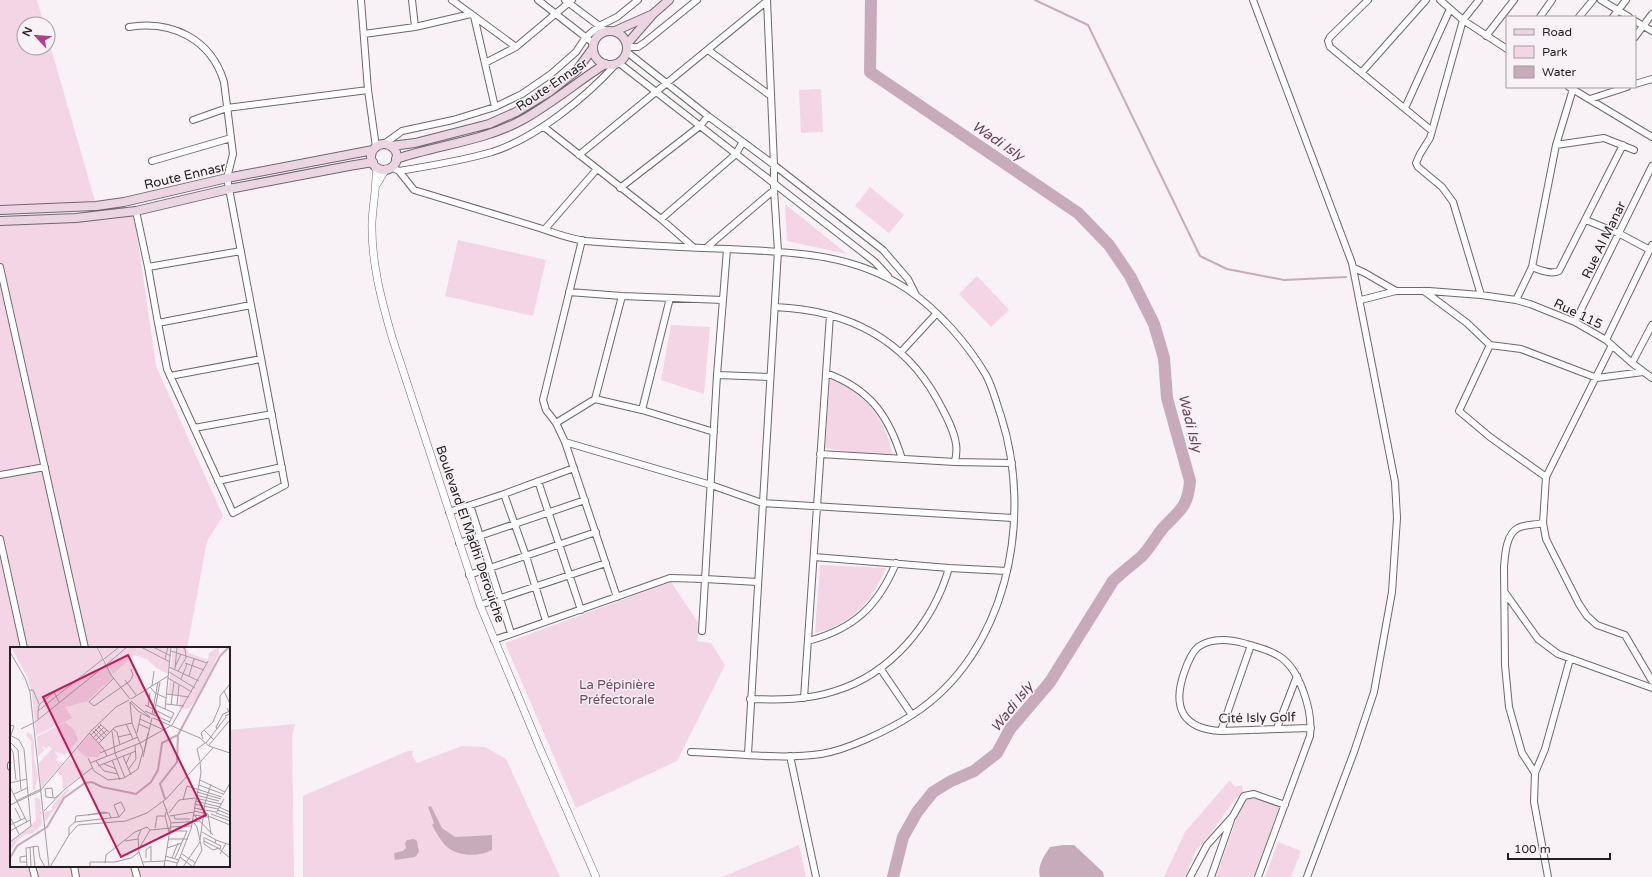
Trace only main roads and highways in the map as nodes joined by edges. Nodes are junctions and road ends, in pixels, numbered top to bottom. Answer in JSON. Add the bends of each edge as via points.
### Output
{"nodes":[{"id":1,"x":669,"y":0,"type":"edge"},
{"id":2,"x":653,"y":14,"type":"junction"},
{"id":3,"x":615,"y":31,"type":"junction"},
{"id":4,"x":591,"y":43,"type":"junction"},
{"id":5,"x":627,"y":48,"type":"junction"},
{"id":6,"x":605,"y":64,"type":"junction"},
{"id":7,"x":381,"y":147,"type":"junction"},
{"id":8,"x":396,"y":159,"type":"junction"},
{"id":9,"x":374,"y":165,"type":"junction"},
{"id":10,"x":0,"y":210,"type":"edge"},
{"id":11,"x":0,"y":221,"type":"edge"}],
"edges":[{"from":1,"to":2,"type":"main road"},
{"from":2,"to":3,"type":"main road"},
{"from":2,"to":5,"type":"main road"},
{"from":3,"to":4,"type":"main road","via":[[602,29]]},
{"from":3,"to":5,"type":"main road","via":[[623,36]]},
{"from":4,"to":6,"type":"main road","via":[[596,56]]},
{"from":4,"to":7,"type":"main road","name":"Route Ennasr","via":[[577,70],[549,92],[516,112],[489,124],[414,143]]},
{"from":5,"to":6,"type":"main road","via":[[622,60]]},
{"from":6,"to":8,"type":"main road","name":"Route Ennasr","via":[[521,121],[491,133]]},
{"from":7,"to":8,"type":"main road","via":[[396,153]]},
{"from":7,"to":9,"type":"main road","via":[[371,156]]},
{"from":7,"to":10,"type":"main road","name":"Route Ennasr","via":[[108,204]]},
{"from":8,"to":9,"type":"main road","via":[[392,169]]},
{"from":9,"to":11,"type":"main road","name":"Route Ennasr","via":[[349,166],[229,189],[136,211],[76,218]]}]}
